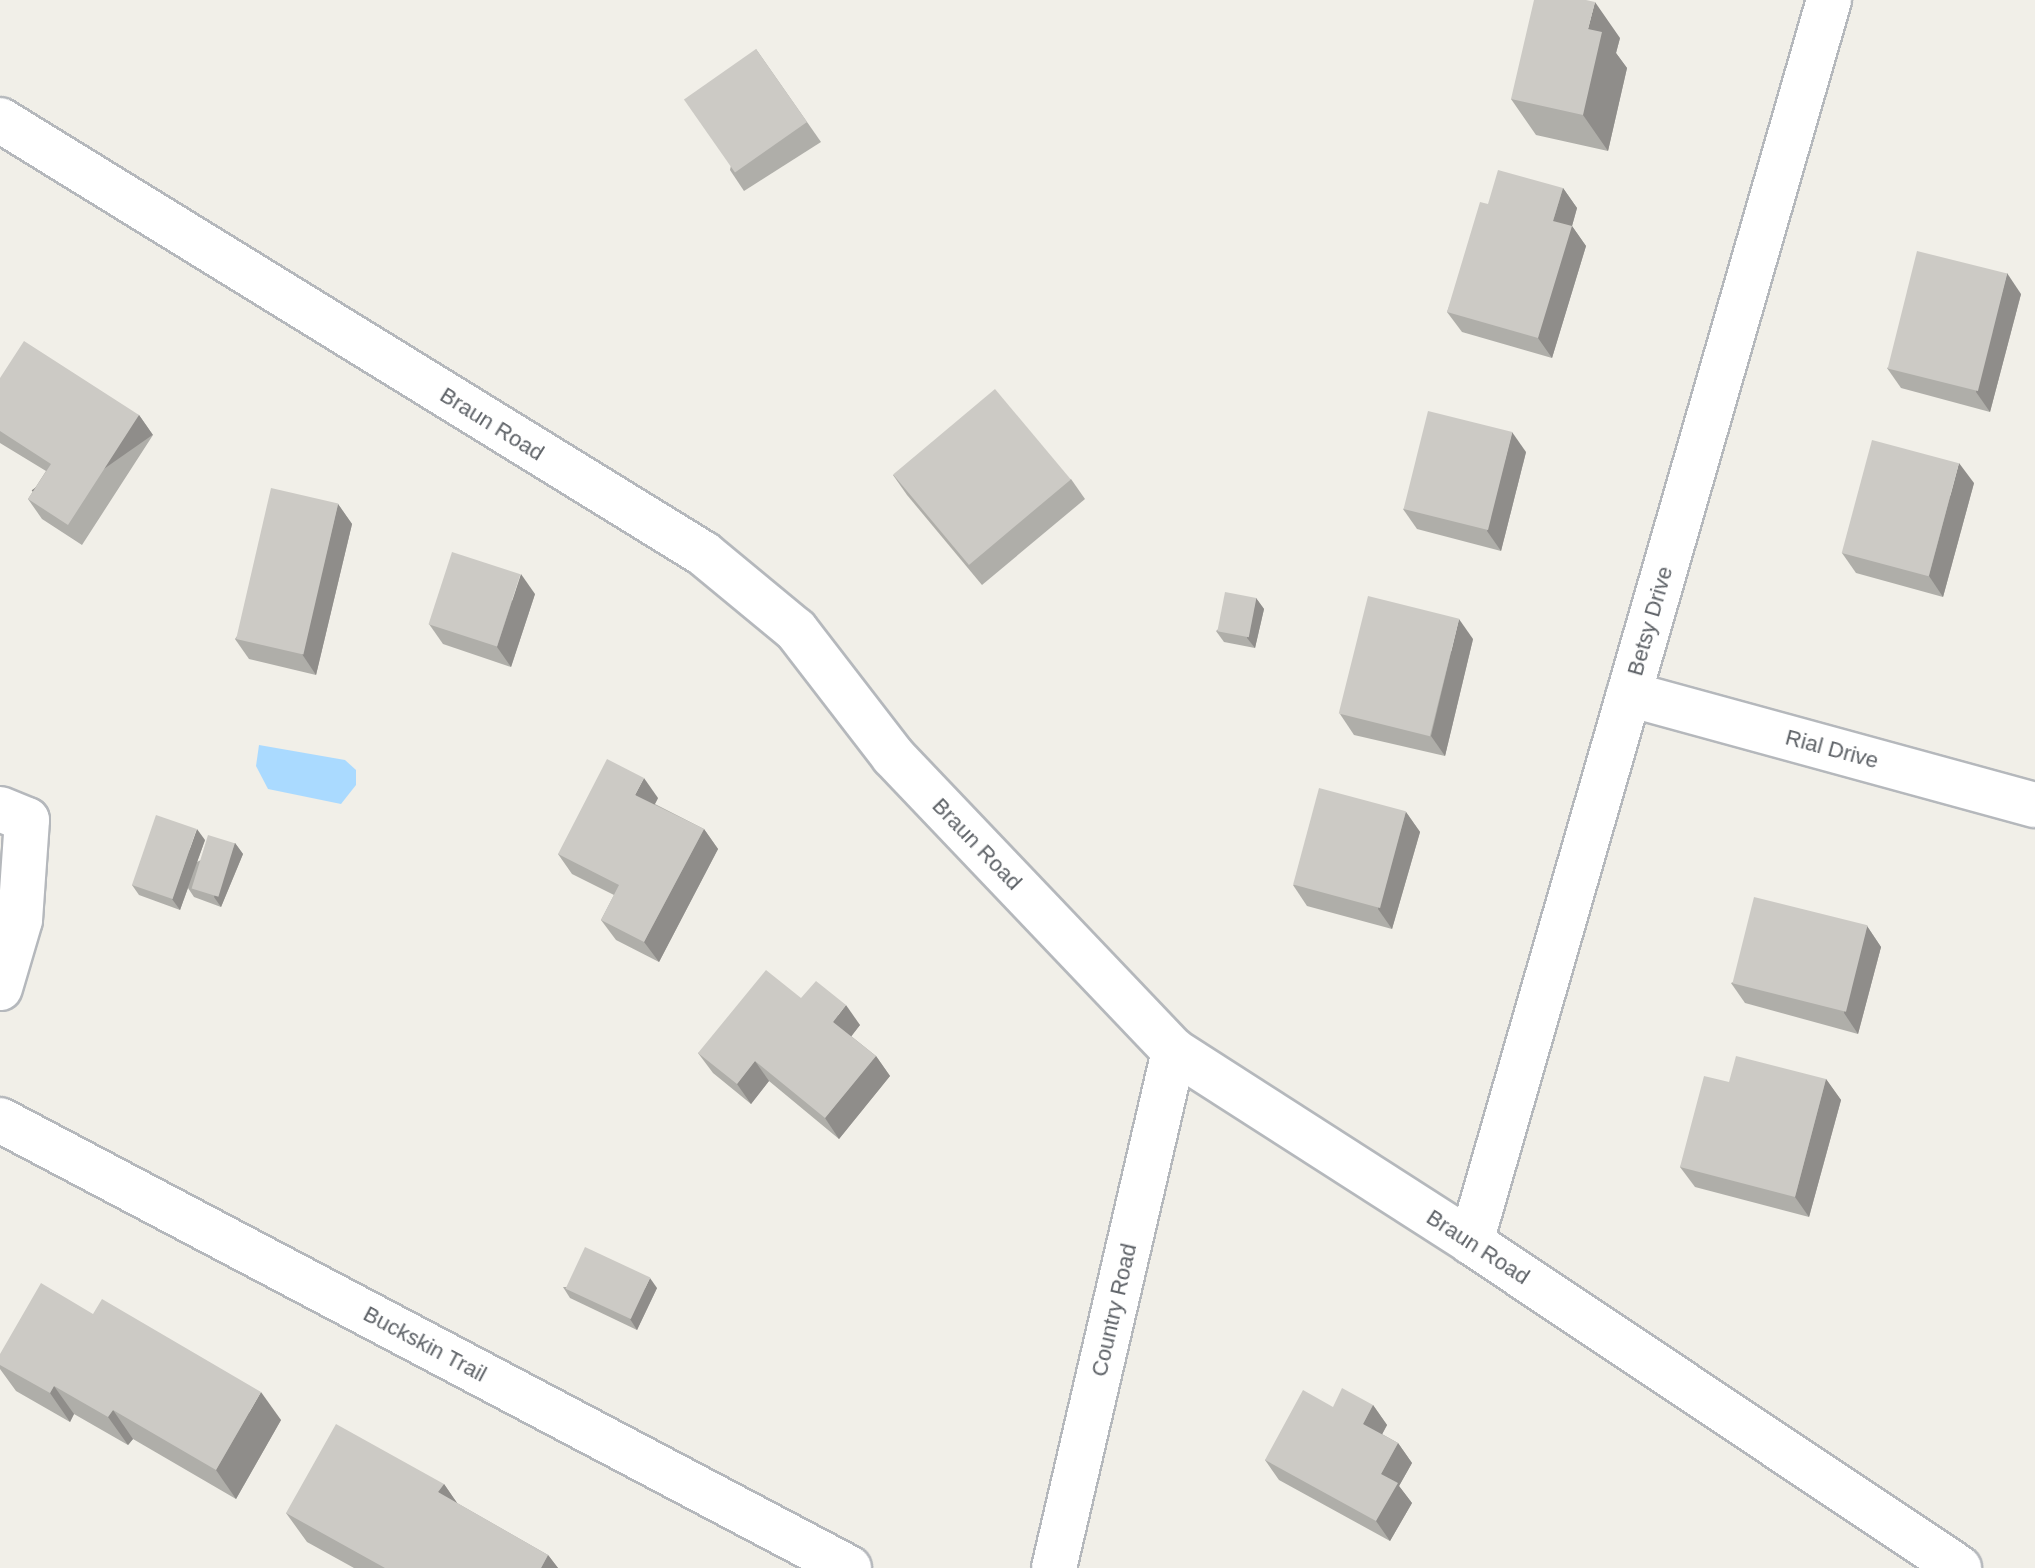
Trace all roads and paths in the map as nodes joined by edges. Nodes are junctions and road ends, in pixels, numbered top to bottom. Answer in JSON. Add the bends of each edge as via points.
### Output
{"nodes":[{"id":1,"x":1829,"y":0,"type":"edge"},
{"id":2,"x":0,"y":120,"type":"edge"},
{"id":3,"x":1629,"y":694,"type":"junction"},
{"id":4,"x":2035,"y":805,"type":"edge"},
{"id":5,"x":0,"y":809,"type":"edge"},
{"id":6,"x":0,"y":988,"type":"edge"},
{"id":7,"x":1174,"y":1051,"type":"junction"},
{"id":8,"x":0,"y":1120,"type":"edge"},
{"id":9,"x":1471,"y":1242,"type":"junction"},
{"id":10,"x":849,"y":1568,"type":"edge"},
{"id":11,"x":1054,"y":1568,"type":"edge"},
{"id":12,"x":1959,"y":1568,"type":"edge"}],
"edges":[{"from":1,"to":3,"type":"street","name":"Betsy Drive"},
{"from":2,"to":7,"type":"street","name":"Braun Road","via":[[704,554],[796,630],[893,756]]},
{"from":3,"to":4,"type":"street","name":"Rial Drive"},
{"from":3,"to":9,"type":"street","name":"Betsy Drive"},
{"from":5,"to":6,"type":"street","via":[[27,820],[20,920]]},
{"from":7,"to":9,"type":"street","name":"Braun Road"},
{"from":7,"to":11,"type":"street","name":"Country Road"},
{"from":8,"to":10,"type":"street","name":"Buckskin Trail"},
{"from":9,"to":12,"type":"street","name":"Braun Road"}]}
